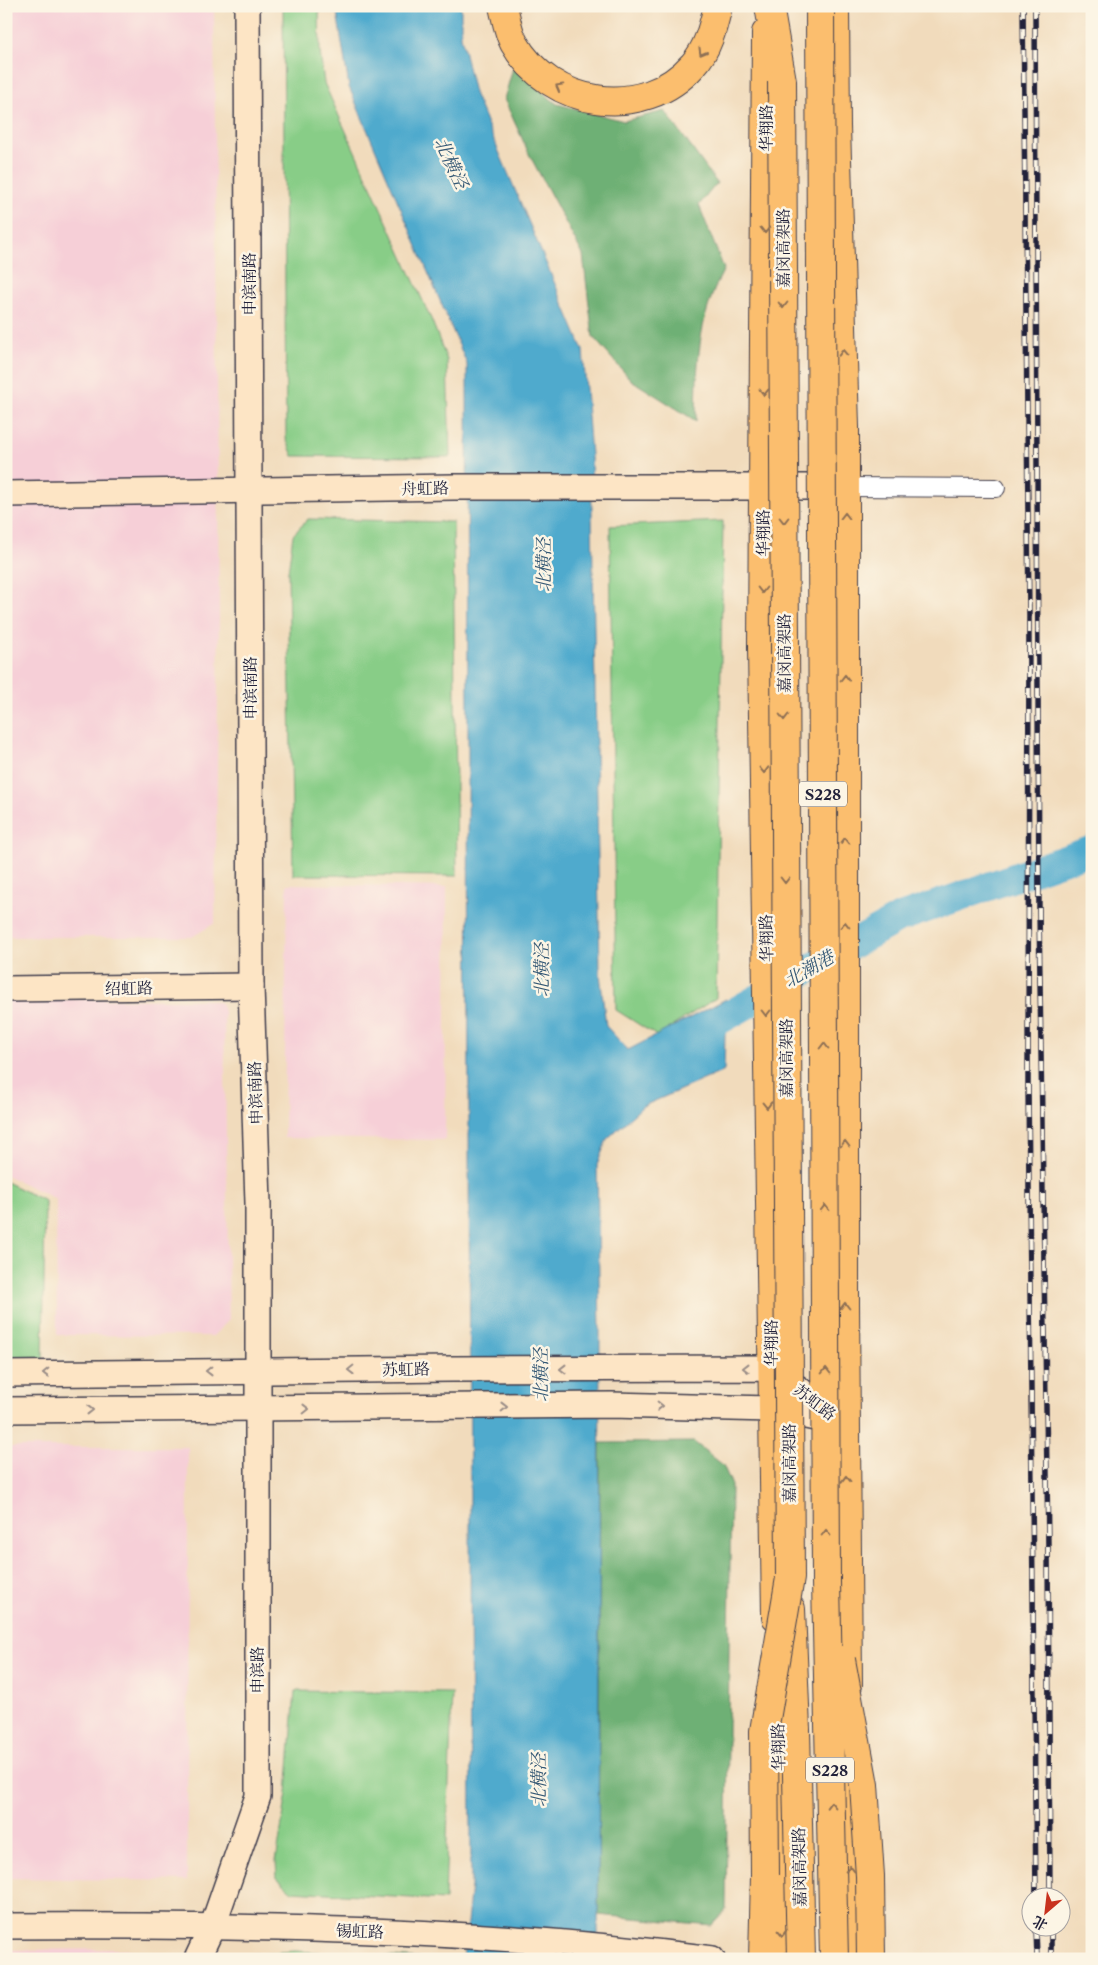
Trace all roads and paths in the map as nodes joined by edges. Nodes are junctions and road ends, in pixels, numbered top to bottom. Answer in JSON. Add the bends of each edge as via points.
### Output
{"nodes":[{"id":1,"x":247,"y":6,"type":"edge"},
{"id":2,"x":503,"y":6,"type":"edge"},
{"id":3,"x":718,"y":6,"type":"edge"},
{"id":4,"x":768,"y":6,"type":"edge"},
{"id":5,"x":782,"y":6,"type":"edge"},
{"id":6,"x":820,"y":6,"type":"edge"},
{"id":7,"x":835,"y":6,"type":"edge"},
{"id":8,"x":782,"y":81,"type":"junction"},
{"id":9,"x":845,"y":487,"type":"junction"},
{"id":10,"x":996,"y":488,"type":"dead end"},
{"id":11,"x":763,"y":489,"type":"junction"},
{"id":12,"x":249,"y":490,"type":"junction"},
{"id":13,"x":6,"y":494,"type":"edge"},
{"id":14,"x":251,"y":986,"type":"junction"},
{"id":15,"x":6,"y":989,"type":"edge"},
{"id":16,"x":771,"y":1368,"type":"junction"},
{"id":17,"x":258,"y":1371,"type":"junction"},
{"id":18,"x":6,"y":1374,"type":"edge"},
{"id":19,"x":257,"y":1409,"type":"junction"},
{"id":20,"x":772,"y":1409,"type":"junction"},
{"id":21,"x":6,"y":1410,"type":"edge"},
{"id":22,"x":846,"y":1425,"type":"junction"},
{"id":23,"x":790,"y":1578,"type":"junction"},
{"id":24,"x":826,"y":1582,"type":"junction"},
{"id":25,"x":213,"y":1925,"type":"junction"},
{"id":26,"x":6,"y":1926,"type":"edge"},
{"id":27,"x":197,"y":1959,"type":"edge"},
{"id":28,"x":712,"y":1959,"type":"edge"},
{"id":29,"x":763,"y":1959,"type":"edge"},
{"id":30,"x":783,"y":1959,"type":"edge"},
{"id":31,"x":801,"y":1959,"type":"edge"},
{"id":32,"x":834,"y":1959,"type":"edge"},
{"id":33,"x":849,"y":1959,"type":"edge"},
{"id":34,"x":871,"y":1959,"type":"edge"}],
"edges":[{"from":1,"to":12,"type":"main road","name":"申滨南路"},
{"from":3,"to":2,"type":"main road","one_way":true,"via":[[702,53],[682,76],[646,95],[608,101],[570,93],[538,73],[514,42]]},
{"from":4,"to":8,"type":"main road"},
{"from":4,"to":11,"type":"main road","name":"华翔路","one_way":true},
{"from":5,"to":8,"type":"main road","name":"嘉闵高架路","number":"S228"},
{"from":24,"to":6,"type":"main road","name":"嘉闵高架路","number":"S228","one_way":true,"bridge":true},
{"from":9,"to":7,"type":"main road","one_way":true},
{"from":8,"to":23,"type":"main road","name":"嘉闵高架路","number":"S228","one_way":true,"bridge":true},
{"from":9,"to":10,"type":"street"},
{"from":9,"to":11,"type":"main road","name":"舟虹路"},
{"from":22,"to":9,"type":"main road","one_way":true},
{"from":11,"to":12,"type":"main road","name":"舟虹路"},
{"from":11,"to":16,"type":"main road","name":"华翔路","one_way":true},
{"from":12,"to":13,"type":"main road","name":"舟虹路"},
{"from":12,"to":14,"type":"main road","name":"申滨南路"},
{"from":14,"to":15,"type":"main road","name":"绍虹路"},
{"from":14,"to":17,"type":"main road","name":"申滨南路","via":[[258,1203]]},
{"from":16,"to":17,"type":"main road","name":"苏虹路","one_way":true},
{"from":16,"to":20,"type":"main road","name":"华翔路"},
{"from":16,"to":22,"type":"main road","name":"苏虹路"},
{"from":17,"to":18,"type":"main road","name":"苏虹路","one_way":true},
{"from":17,"to":19,"type":"main road","name":"申滨路"},
{"from":19,"to":20,"type":"main road","name":"苏虹路","one_way":true,"via":[[611,1406]]},
{"from":21,"to":19,"type":"main road","name":"苏虹路","one_way":true},
{"from":19,"to":25,"type":"main road","name":"申滨路","via":[[258,1796]]},
{"from":20,"to":22,"type":"main road","name":"苏虹路"},
{"from":20,"to":30,"type":"main road","name":"华翔路","one_way":true},
{"from":33,"to":22,"type":"main road","one_way":true},
{"from":23,"to":29,"type":"main road","bridge":true,"via":[[764,1731]]},
{"from":23,"to":31,"type":"main road","name":"嘉闵高架路","number":"S228","bridge":true},
{"from":32,"to":24,"type":"main road","name":"嘉闵高架路","number":"S228","one_way":true,"bridge":true},
{"from":24,"to":34,"type":"main road","bridge":true,"via":[[864,1786]]},
{"from":25,"to":26,"type":"main road","name":"锡虹路"},
{"from":25,"to":27,"type":"main road","name":"申滨路"},
{"from":25,"to":28,"type":"main road","name":"锡虹路","via":[[440,1934],[614,1946]]}]}
